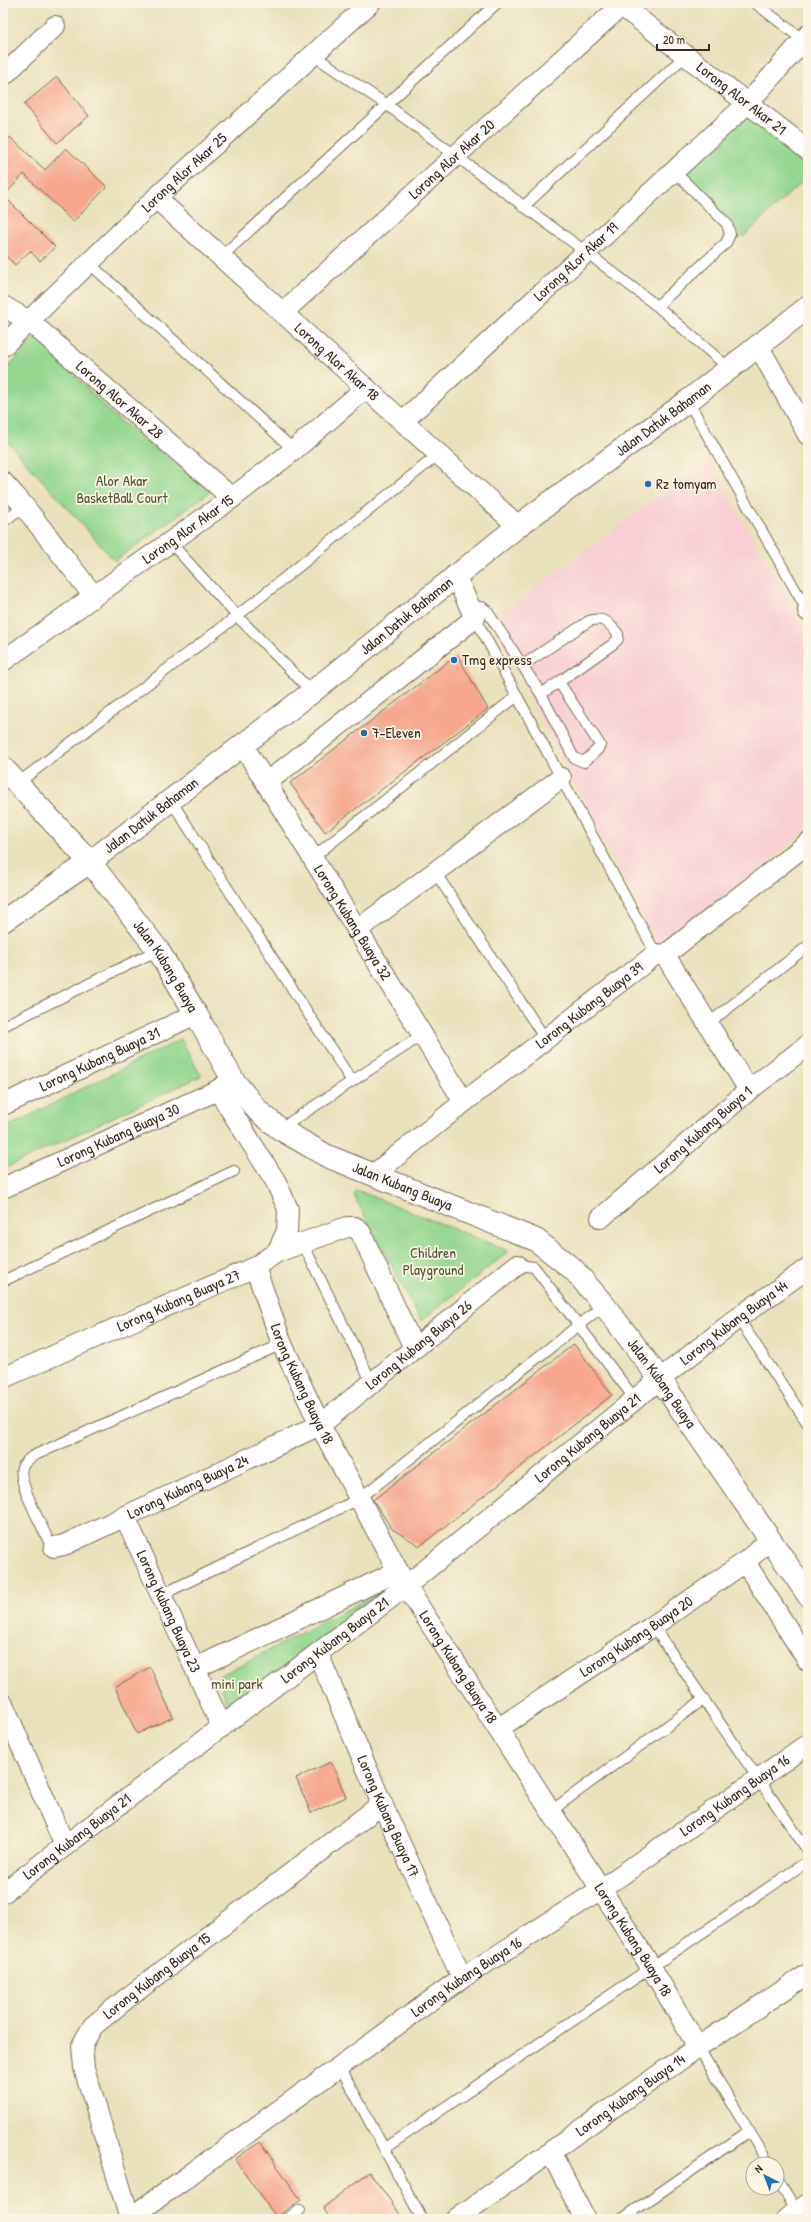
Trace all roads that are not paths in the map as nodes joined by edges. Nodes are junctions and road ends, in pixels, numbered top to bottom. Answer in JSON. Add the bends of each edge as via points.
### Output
{"nodes":[{"id":1,"x":497,"y":3,"type":"edge"},
{"id":2,"x":755,"y":3,"type":"edge"},
{"id":3,"x":620,"y":4,"type":"edge"},
{"id":4,"x":365,"y":5,"type":"edge"},
{"id":5,"x":55,"y":26,"type":"dead end"},
{"id":6,"x":806,"y":38,"type":"edge"},
{"id":7,"x":313,"y":55,"type":"junction"},
{"id":8,"x":686,"y":55,"type":"junction"},
{"id":9,"x":3,"y":76,"type":"edge"},
{"id":10,"x":748,"y":103,"type":"junction"},
{"id":11,"x":387,"y":105,"type":"junction"},
{"id":12,"x":807,"y":147,"type":"edge"},
{"id":13,"x":455,"y":156,"type":"junction"},
{"id":14,"x":674,"y":171,"type":"junction"},
{"id":15,"x":156,"y":198,"type":"junction"},
{"id":16,"x":524,"y":207,"type":"junction"},
{"id":17,"x":586,"y":252,"type":"junction"},
{"id":18,"x":220,"y":257,"type":"junction"},
{"id":19,"x":89,"y":263,"type":"junction"},
{"id":20,"x":3,"y":306,"type":"edge"},
{"id":21,"x":657,"y":306,"type":"junction"},
{"id":22,"x":808,"y":307,"type":"edge"},
{"id":23,"x":282,"y":313,"type":"junction"},
{"id":24,"x":29,"y":321,"type":"junction"},
{"id":25,"x":758,"y":345,"type":"junction"},
{"id":26,"x":3,"y":346,"type":"edge"},
{"id":27,"x":730,"y":369,"type":"junction"},
{"id":28,"x":366,"y":388,"type":"junction"},
{"id":29,"x":688,"y":401,"type":"junction"},
{"id":30,"x":403,"y":421,"type":"junction"},
{"id":31,"x":808,"y":436,"type":"edge"},
{"id":32,"x":294,"y":450,"type":"junction"},
{"id":33,"x":439,"y":454,"type":"junction"},
{"id":34,"x":3,"y":482,"type":"edge"},
{"id":35,"x":232,"y":498,"type":"junction"},
{"id":36,"x":24,"y":506,"type":"junction"},
{"id":37,"x":3,"y":522,"type":"edge"},
{"id":38,"x":518,"y":526,"type":"junction"},
{"id":39,"x":170,"y":542,"type":"junction"},
{"id":40,"x":455,"y":575,"type":"junction"},
{"id":41,"x":93,"y":595,"type":"junction"},
{"id":42,"x":808,"y":611,"type":"edge"},
{"id":43,"x":473,"y":612,"type":"junction"},
{"id":44,"x":237,"y":616,"type":"junction"},
{"id":45,"x":3,"y":661,"type":"edge"},
{"id":46,"x":524,"y":665,"type":"junction"},
{"id":47,"x":559,"y":682,"type":"junction"},
{"id":48,"x":312,"y":692,"type":"junction"},
{"id":49,"x":541,"y":694,"type":"junction"},
{"id":50,"x":517,"y":696,"type":"junction"},
{"id":51,"x":242,"y":744,"type":"junction"},
{"id":52,"x":3,"y":768,"type":"edge"},
{"id":53,"x":561,"y":778,"type":"junction"},
{"id":54,"x":18,"y":783,"type":"junction"},
{"id":55,"x":266,"y":783,"type":"junction"},
{"id":56,"x":170,"y":799,"type":"junction"},
{"id":57,"x":808,"y":843,"type":"edge"},
{"id":58,"x":312,"y":858,"type":"junction"},
{"id":59,"x":90,"y":862,"type":"junction"},
{"id":60,"x":435,"y":872,"type":"junction"},
{"id":61,"x":3,"y":920,"type":"edge"},
{"id":62,"x":357,"y":930,"type":"junction"},
{"id":63,"x":808,"y":946,"type":"edge"},
{"id":64,"x":158,"y":950,"type":"junction"},
{"id":65,"x":660,"y":954,"type":"junction"},
{"id":66,"x":196,"y":1014,"type":"junction"},
{"id":67,"x":709,"y":1023,"type":"junction"},
{"id":68,"x":3,"y":1026,"type":"edge"},
{"id":69,"x":422,"y":1035,"type":"junction"},
{"id":70,"x":546,"y":1040,"type":"junction"},
{"id":71,"x":808,"y":1045,"type":"edge"},
{"id":72,"x":351,"y":1080,"type":"junction"},
{"id":73,"x":225,"y":1085,"type":"junction"},
{"id":74,"x":749,"y":1090,"type":"junction"},
{"id":75,"x":464,"y":1102,"type":"junction"},
{"id":76,"x":3,"y":1105,"type":"edge"},
{"id":77,"x":280,"y":1130,"type":"junction"},
{"id":78,"x":234,"y":1171,"type":"dead end"},
{"id":79,"x":373,"y":1175,"type":"junction"},
{"id":80,"x":3,"y":1188,"type":"edge"},
{"id":81,"x":600,"y":1218,"type":"dead end"},
{"id":82,"x":302,"y":1242,"type":"junction"},
{"id":83,"x":277,"y":1252,"type":"junction"},
{"id":84,"x":517,"y":1265,"type":"joint"},
{"id":85,"x":255,"y":1267,"type":"junction"},
{"id":86,"x":808,"y":1270,"type":"edge"},
{"id":87,"x":3,"y":1281,"type":"edge"},
{"id":88,"x":604,"y":1305,"type":"junction"},
{"id":89,"x":738,"y":1318,"type":"junction"},
{"id":90,"x":578,"y":1324,"type":"junction"},
{"id":91,"x":282,"y":1344,"type":"junction"},
{"id":92,"x":414,"y":1348,"type":"junction"},
{"id":93,"x":3,"y":1378,"type":"edge"},
{"id":94,"x":660,"y":1379,"type":"junction"},
{"id":95,"x":372,"y":1383,"type":"junction"},
{"id":96,"x":635,"y":1399,"type":"junction"},
{"id":97,"x":320,"y":1424,"type":"junction"},
{"id":98,"x":808,"y":1424,"type":"edge"},
{"id":99,"x":359,"y":1499,"type":"junction"},
{"id":100,"x":125,"y":1517,"type":"junction"},
{"id":101,"x":770,"y":1540,"type":"junction"},
{"id":102,"x":54,"y":1546,"type":"joint"},
{"id":103,"x":745,"y":1562,"type":"junction"},
{"id":104,"x":402,"y":1578,"type":"junction"},
{"id":105,"x":808,"y":1595,"type":"edge"},
{"id":106,"x":159,"y":1596,"type":"junction"},
{"id":107,"x":653,"y":1626,"type":"junction"},
{"id":108,"x":318,"y":1654,"type":"junction"},
{"id":109,"x":808,"y":1661,"type":"edge"},
{"id":110,"x":196,"y":1668,"type":"junction"},
{"id":111,"x":704,"y":1699,"type":"junction"},
{"id":112,"x":3,"y":1704,"type":"edge"},
{"id":113,"x":222,"y":1728,"type":"junction"},
{"id":114,"x":499,"y":1728,"type":"junction"},
{"id":115,"x":808,"y":1744,"type":"edge"},
{"id":116,"x":759,"y":1778,"type":"junction"},
{"id":117,"x":382,"y":1804,"type":"junction"},
{"id":118,"x":551,"y":1811,"type":"junction"},
{"id":119,"x":65,"y":1846,"type":"junction"},
{"id":120,"x":808,"y":1851,"type":"edge"},
{"id":121,"x":808,"y":1861,"type":"edge"},
{"id":122,"x":600,"y":1890,"type":"junction"},
{"id":123,"x":3,"y":1893,"type":"edge"},
{"id":124,"x":651,"y":1967,"type":"junction"},
{"id":125,"x":808,"y":1974,"type":"edge"},
{"id":126,"x":462,"y":1978,"type":"junction"},
{"id":127,"x":698,"y":2047,"type":"junction"},
{"id":128,"x":339,"y":2065,"type":"junction"},
{"id":129,"x":749,"y":2131,"type":"junction"},
{"id":130,"x":385,"y":2148,"type":"junction"},
{"id":131,"x":551,"y":2153,"type":"junction"},
{"id":132,"x":764,"y":2156,"type":"edge"},
{"id":133,"x":785,"y":2191,"type":"edge"},
{"id":134,"x":300,"y":2210,"type":"dead end"},
{"id":135,"x":798,"y":2213,"type":"edge"},
{"id":136,"x":130,"y":2219,"type":"edge"},
{"id":137,"x":286,"y":2219,"type":"edge"},
{"id":138,"x":422,"y":2219,"type":"edge"},
{"id":139,"x":456,"y":2219,"type":"edge"},
{"id":140,"x":585,"y":2219,"type":"edge"},
{"id":141,"x":622,"y":2219,"type":"edge"}],
"edges":[{"from":1,"to":11,"type":"lane"},
{"from":2,"to":6,"type":"lane"},
{"from":3,"to":8,"type":"street","name":"Lorong Alor Akar 21"},
{"from":3,"to":13,"type":"street","name":"Lorong Alor Akar 20"},
{"from":4,"to":7,"type":"street","name":"Lorong Alor Akar 25"},
{"from":5,"to":9,"type":"street"},
{"from":6,"to":10,"type":"street","name":"Lorong ALor Akar 19"},
{"from":7,"to":11,"type":"lane"},
{"from":7,"to":15,"type":"street","name":"Lorong Alor Akar 25"},
{"from":8,"to":10,"type":"street","name":"Lorong Alor Akar 21"},
{"from":8,"to":16,"type":"lane"},
{"from":10,"to":12,"type":"street","name":"Lorong Alor Akar 21"},
{"from":10,"to":14,"type":"street","name":"Lorong ALor Akar 19"},
{"from":11,"to":13,"type":"lane"},
{"from":11,"to":18,"type":"lane"},
{"from":13,"to":16,"type":"lane"},
{"from":13,"to":23,"type":"street","name":"Lorong Alor Akar 20"},
{"from":14,"to":17,"type":"street","name":"Lorong ALor Akar 19"},
{"from":14,"to":21,"type":"lane","via":[[727,224],[730,234],[726,243]]},
{"from":15,"to":18,"type":"street","name":"Lorong Alor Akar 18"},
{"from":15,"to":19,"type":"street","name":"Lorong Alor Akar 25"},
{"from":16,"to":17,"type":"lane"},
{"from":17,"to":21,"type":"lane"},
{"from":17,"to":30,"type":"street","name":"Lorong ALor Akar 19"},
{"from":18,"to":23,"type":"street","name":"Lorong Alor Akar 18"},
{"from":19,"to":24,"type":"street","name":"Lorong Alor Akar 25"},
{"from":19,"to":32,"type":"lane"},
{"from":20,"to":24,"type":"street","name":"Lorong Alor Akar 28"},
{"from":21,"to":27,"type":"lane"},
{"from":22,"to":25,"type":"street","name":"Jalan Datuk Bahaman"},
{"from":23,"to":28,"type":"street","name":"Lorong Alor Akar 18"},
{"from":24,"to":26,"type":"street","name":"Lorong Alor Akar 25"},
{"from":24,"to":35,"type":"street","name":"Lorong Alor Akar 28"},
{"from":25,"to":27,"type":"street","name":"Jalan Datuk Bahaman"},
{"from":25,"to":31,"type":"street"},
{"from":27,"to":29,"type":"street","name":"Jalan Datuk Bahaman"},
{"from":28,"to":30,"type":"street","name":"Lorong Alor Akar 18"},
{"from":28,"to":32,"type":"street","name":"Lorong Alor Akar 15"},
{"from":29,"to":38,"type":"street","name":"Jalan Datuk Bahaman"},
{"from":29,"to":42,"type":"lane"},
{"from":30,"to":33,"type":"street","name":"Lorong Alor Akar 18"},
{"from":32,"to":35,"type":"street","name":"Lorong Alor Akar 15"},
{"from":33,"to":38,"type":"street","name":"Lorong Alor Akar 18"},
{"from":33,"to":44,"type":"lane"},
{"from":34,"to":36,"type":"street"},
{"from":35,"to":39,"type":"street","name":"Lorong Alor Akar 15"},
{"from":36,"to":37,"type":"lane"},
{"from":36,"to":41,"type":"street"},
{"from":38,"to":40,"type":"street","name":"Jalan Datuk Bahaman"},
{"from":39,"to":41,"type":"street","name":"Lorong Alor Akar 15"},
{"from":39,"to":44,"type":"lane"},
{"from":40,"to":43,"type":"street"},
{"from":40,"to":48,"type":"street","name":"Jalan Datuk Bahaman"},
{"from":41,"to":45,"type":"street","name":"Lorong Alor Akar 15"},
{"from":43,"to":46,"type":"lane","via":[[482,607],[487,611]]},
{"from":43,"to":50,"type":"lane"},
{"from":43,"to":55,"type":"street"},
{"from":44,"to":48,"type":"lane"},
{"from":44,"to":54,"type":"lane"},
{"from":46,"to":47,"type":"lane","via":[[590,620],[606,620],[618,634],[618,639]]},
{"from":46,"to":49,"type":"lane"},
{"from":47,"to":49,"type":"lane"},
{"from":47,"to":49,"type":"lane","via":[[600,745],[584,762],[574,758]]},
{"from":48,"to":51,"type":"street","name":"Jalan Datuk Bahaman"},
{"from":50,"to":53,"type":"lane"},
{"from":50,"to":58,"type":"lane"},
{"from":51,"to":55,"type":"street","name":"Lorong Kubang Buaya 32"},
{"from":51,"to":56,"type":"street","name":"Jalan Datuk Bahaman"},
{"from":52,"to":54,"type":"street","name":"Jalan Kubang Buaya"},
{"from":53,"to":60,"type":"street"},
{"from":53,"to":65,"type":"lane"},
{"from":54,"to":59,"type":"street","name":"Jalan Kubang Buaya"},
{"from":55,"to":58,"type":"street","name":"Lorong Kubang Buaya 32"},
{"from":56,"to":59,"type":"street","name":"Jalan Datuk Bahaman"},
{"from":56,"to":72,"type":"lane"},
{"from":57,"to":65,"type":"street","name":"Lorong Kubang Buaya 39"},
{"from":58,"to":62,"type":"street","name":"Lorong Kubang Buaya 32"},
{"from":59,"to":61,"type":"street","name":"Jalan Datuk Bahaman"},
{"from":59,"to":64,"type":"street","name":"Jalan Kubang Buaya"},
{"from":60,"to":62,"type":"street"},
{"from":60,"to":70,"type":"lane"},
{"from":62,"to":69,"type":"street","name":"Lorong Kubang Buaya 32"},
{"from":63,"to":67,"type":"lane"},
{"from":64,"to":66,"type":"street","name":"Jalan Kubang Buaya"},
{"from":64,"to":68,"type":"lane"},
{"from":65,"to":67,"type":"street"},
{"from":65,"to":70,"type":"street","name":"Lorong Kubang Buaya 39"},
{"from":66,"to":73,"type":"street","name":"Jalan Kubang Buaya"},
{"from":66,"to":76,"type":"street","name":"Lorong Kubang Buaya 31"},
{"from":67,"to":74,"type":"street"},
{"from":69,"to":72,"type":"lane"},
{"from":69,"to":75,"type":"street","name":"Lorong Kubang Buaya 32"},
{"from":70,"to":75,"type":"street","name":"Lorong Kubang Buaya 39"},
{"from":71,"to":74,"type":"street","name":"Lorong Kubang Buaya 1"},
{"from":72,"to":77,"type":"lane"},
{"from":73,"to":77,"type":"street","name":"Jalan Kubang Buaya"},
{"from":73,"to":80,"type":"street","name":"Lorong Kubang Buaya 30"},
{"from":73,"to":83,"type":"street","via":[[288,1209],[287,1231]]},
{"from":74,"to":81,"type":"street","name":"Lorong Kubang Buaya 1"},
{"from":75,"to":79,"type":"street","name":"Lorong Kubang Buaya 39"},
{"from":77,"to":79,"type":"street","name":"Jalan Kubang Buaya","via":[[328,1156]]},
{"from":78,"to":87,"type":"lane"},
{"from":79,"to":88,"type":"street","name":"Jalan Kubang Buaya","via":[[536,1240],[574,1270]]},
{"from":82,"to":83,"type":"street","name":"Lorong Kubang Buaya 27"},
{"from":82,"to":92,"type":"street","name":"Lorong Kubang Buaya 27","via":[[347,1227],[355,1227],[361,1233]]},
{"from":82,"to":95,"type":"lane"},
{"from":83,"to":85,"type":"street","name":"Lorong Kubang Buaya 27"},
{"from":84,"to":90,"type":"lane","via":[[534,1267]]},
{"from":84,"to":92,"type":"street","name":"Lorong Kubang Buaya 26"},
{"from":85,"to":91,"type":"street","name":"Lorong Kubang Buaya 18"},
{"from":85,"to":93,"type":"street","name":"Lorong Kubang Buaya 27"},
{"from":86,"to":89,"type":"street","name":"Lorong Kubang Buaya 44"},
{"from":88,"to":90,"type":"lane"},
{"from":88,"to":94,"type":"street","name":"Jalan Kubang Buaya"},
{"from":89,"to":94,"type":"street","name":"Lorong Kubang Buaya 44"},
{"from":89,"to":98,"type":"lane"},
{"from":90,"to":96,"type":"lane"},
{"from":90,"to":99,"type":"lane"},
{"from":91,"to":97,"type":"street","name":"Lorong Kubang Buaya 18"},
{"from":91,"to":102,"type":"lane","via":[[26,1461],[22,1468],[23,1483],[48,1540]]},
{"from":92,"to":95,"type":"street","name":"Lorong Kubang Buaya 26"},
{"from":94,"to":96,"type":"street","name":"Lorong Kubang Buaya 21"},
{"from":94,"to":101,"type":"street","name":"Jalan Kubang Buaya"},
{"from":95,"to":97,"type":"street","name":"Lorong Kubang Buaya 26"},
{"from":96,"to":104,"type":"street","name":"Lorong Kubang Buaya 21"},
{"from":97,"to":99,"type":"street","name":"Lorong Kubang Buaya 18"},
{"from":97,"to":100,"type":"street","name":"Lorong Kubang Buaya 24"},
{"from":99,"to":104,"type":"street","name":"Lorong Kubang Buaya 18"},
{"from":99,"to":106,"type":"lane"},
{"from":100,"to":102,"type":"street","name":"Lorong Kubang Buaya 24","via":[[64,1545]]},
{"from":100,"to":106,"type":"street","name":"Lorong Kubang Buaya 23"},
{"from":101,"to":103,"type":"street","name":"Lorong Kubang Buaya 20"},
{"from":101,"to":105,"type":"street","name":"Jalan Kubang Buaya"},
{"from":103,"to":107,"type":"street","name":"Lorong Kubang Buaya 20"},
{"from":103,"to":109,"type":"street"},
{"from":104,"to":108,"type":"street","name":"Lorong Kubang Buaya 21"},
{"from":104,"to":110,"type":"street"},
{"from":104,"to":114,"type":"street","name":"Lorong Kubang Buaya 18"},
{"from":106,"to":110,"type":"street","name":"Lorong Kubang Buaya 23"},
{"from":107,"to":111,"type":"lane"},
{"from":107,"to":114,"type":"street","name":"Lorong Kubang Buaya 20"},
{"from":108,"to":113,"type":"street","name":"Lorong Kubang Buaya 21"},
{"from":108,"to":117,"type":"street","name":"Lorong Kubang Buaya 17"},
{"from":110,"to":113,"type":"street","name":"Lorong Kubang Buaya 23"},
{"from":111,"to":116,"type":"lane"},
{"from":111,"to":118,"type":"lane"},
{"from":112,"to":119,"type":"street"},
{"from":113,"to":119,"type":"street","name":"Lorong Kubang Buaya 21"},
{"from":114,"to":118,"type":"street","name":"Lorong Kubang Buaya 18"},
{"from":115,"to":116,"type":"street","name":"Lorong Kubang Buaya 16"},
{"from":116,"to":120,"type":"lane"},
{"from":116,"to":122,"type":"street","name":"Lorong Kubang Buaya 16"},
{"from":117,"to":126,"type":"street","name":"Lorong Kubang Buaya 17"},
{"from":117,"to":136,"type":"street","name":"Lorong Kubang Buaya 15","via":[[93,2026],[82,2045],[84,2068]]},
{"from":118,"to":122,"type":"street","name":"Lorong Kubang Buaya 18"},
{"from":119,"to":123,"type":"street","name":"Lorong Kubang Buaya 21"},
{"from":121,"to":124,"type":"lane"},
{"from":122,"to":124,"type":"street","name":"Lorong Kubang Buaya 18"},
{"from":122,"to":126,"type":"street","name":"Lorong Kubang Buaya 16"},
{"from":124,"to":127,"type":"street","name":"Lorong Kubang Buaya 18"},
{"from":124,"to":130,"type":"lane"},
{"from":125,"to":127,"type":"street","name":"Lorong Kubang Buaya 14"},
{"from":126,"to":128,"type":"street","name":"Lorong Kubang Buaya 16"},
{"from":127,"to":129,"type":"lane"},
{"from":127,"to":131,"type":"street","name":"Lorong Kubang Buaya 14"},
{"from":128,"to":130,"type":"lane"},
{"from":128,"to":136,"type":"street","name":"Lorong Kubang Buaya 16"},
{"from":129,"to":132,"type":"lane"},
{"from":129,"to":141,"type":"lane"},
{"from":130,"to":138,"type":"lane"},
{"from":131,"to":139,"type":"street","name":"Lorong Kubang Buaya 14"},
{"from":131,"to":140,"type":"street"},
{"from":133,"to":135,"type":"lane"},
{"from":134,"to":137,"type":"lane"}]}
